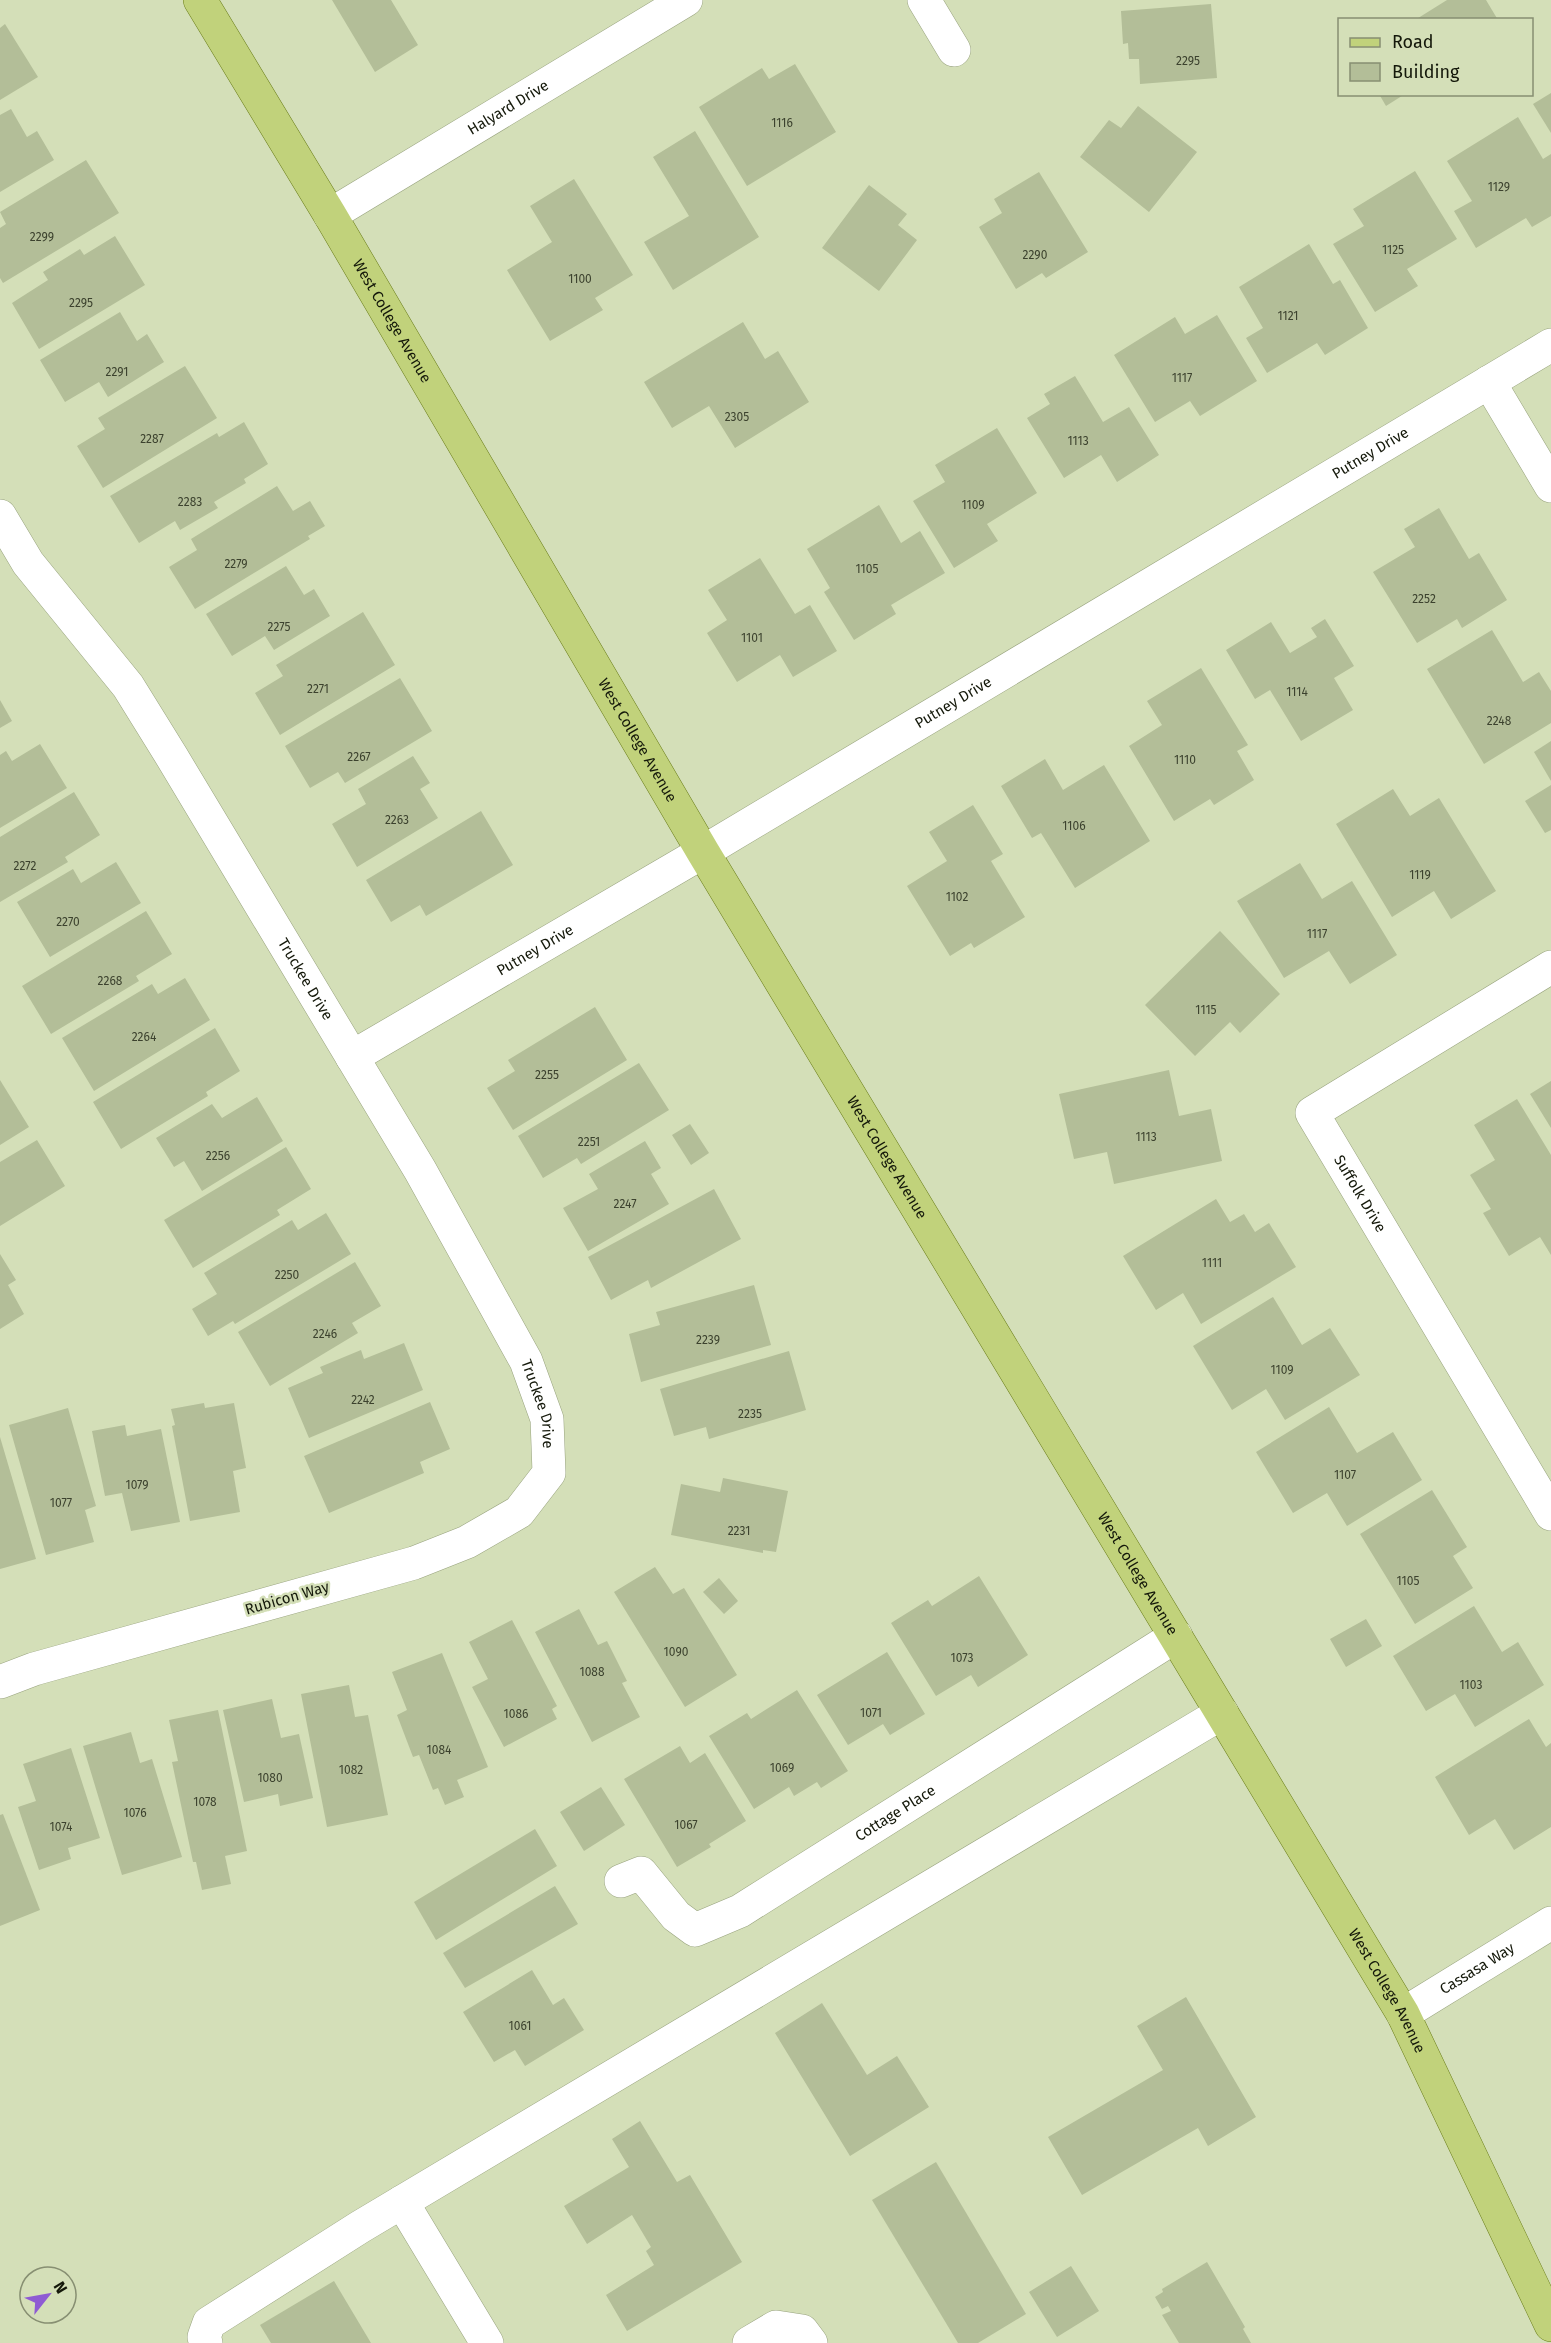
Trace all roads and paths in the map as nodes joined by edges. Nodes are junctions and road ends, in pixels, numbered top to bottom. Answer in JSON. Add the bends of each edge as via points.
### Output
{"nodes":[{"id":1,"x":200,"y":0,"type":"edge"},
{"id":2,"x":686,"y":0,"type":"edge"},
{"id":3,"x":924,"y":0,"type":"edge"},
{"id":4,"x":954,"y":50,"type":"dead end"},
{"id":5,"x":330,"y":215,"type":"junction"},
{"id":6,"x":1551,"y":345,"type":"edge"},
{"id":7,"x":1489,"y":382,"type":"junction"},
{"id":8,"x":1551,"y":486,"type":"edge"},
{"id":9,"x":0,"y":516,"type":"edge"},
{"id":10,"x":703,"y":852,"type":"junction"},
{"id":11,"x":1551,"y":967,"type":"edge"},
{"id":12,"x":352,"y":1057,"type":"junction"},
{"id":13,"x":549,"y":1473,"type":"joint"},
{"id":14,"x":1551,"y":1514,"type":"edge"},
{"id":15,"x":1176,"y":1636,"type":"junction"},
{"id":16,"x":0,"y":1682,"type":"edge"},
{"id":17,"x":1222,"y":1713,"type":"junction"},
{"id":18,"x":621,"y":1881,"type":"dead end"},
{"id":19,"x":1551,"y":1923,"type":"edge"},
{"id":20,"x":1403,"y":2014,"type":"junction"},
{"id":21,"x":402,"y":2202,"type":"junction"},
{"id":22,"x":1551,"y":2325,"type":"edge"},
{"id":23,"x":206,"y":2343,"type":"edge"},
{"id":24,"x":487,"y":2343,"type":"edge"},
{"id":25,"x":749,"y":2343,"type":"edge"},
{"id":26,"x":811,"y":2343,"type":"edge"}],
"edges":[{"from":1,"to":5,"type":"main road","name":"West College Avenue"},
{"from":2,"to":5,"type":"street","name":"Halyard Drive"},
{"from":3,"to":4,"type":"street"},
{"from":5,"to":10,"type":"main road","name":"West College Avenue"},
{"from":6,"to":7,"type":"street","name":"Putney Drive"},
{"from":7,"to":8,"type":"street"},
{"from":7,"to":10,"type":"street","name":"Putney Drive"},
{"from":9,"to":12,"type":"street","name":"Truckee Drive","via":[[28,564],[128,686]]},
{"from":10,"to":12,"type":"street","name":"Putney Drive"},
{"from":10,"to":15,"type":"main road","name":"West College Avenue"},
{"from":11,"to":14,"type":"street","name":"Suffolk Drive","via":[[1312,1113]]},
{"from":12,"to":13,"type":"street","name":"Truckee Drive","via":[[526,1360],[547,1419]]},
{"from":13,"to":16,"type":"street","name":"Rubicon Way","via":[[519,1512],[467,1542],[414,1563],[34,1669]]},
{"from":15,"to":17,"type":"main road","name":"West College Avenue"},
{"from":15,"to":18,"type":"street","name":"Cottage Place","via":[[740,1911],[695,1930],[676,1916],[641,1873]]},
{"from":17,"to":20,"type":"main road","name":"West College Avenue"},
{"from":17,"to":21,"type":"street"},
{"from":19,"to":20,"type":"street","name":"Cassasa Way"},
{"from":20,"to":22,"type":"main road","name":"West College Avenue"},
{"from":21,"to":23,"type":"street","via":[[209,2323]]},
{"from":21,"to":24,"type":"street"},
{"from":25,"to":26,"type":"street","via":[[776,2327],[802,2331]]}]}
